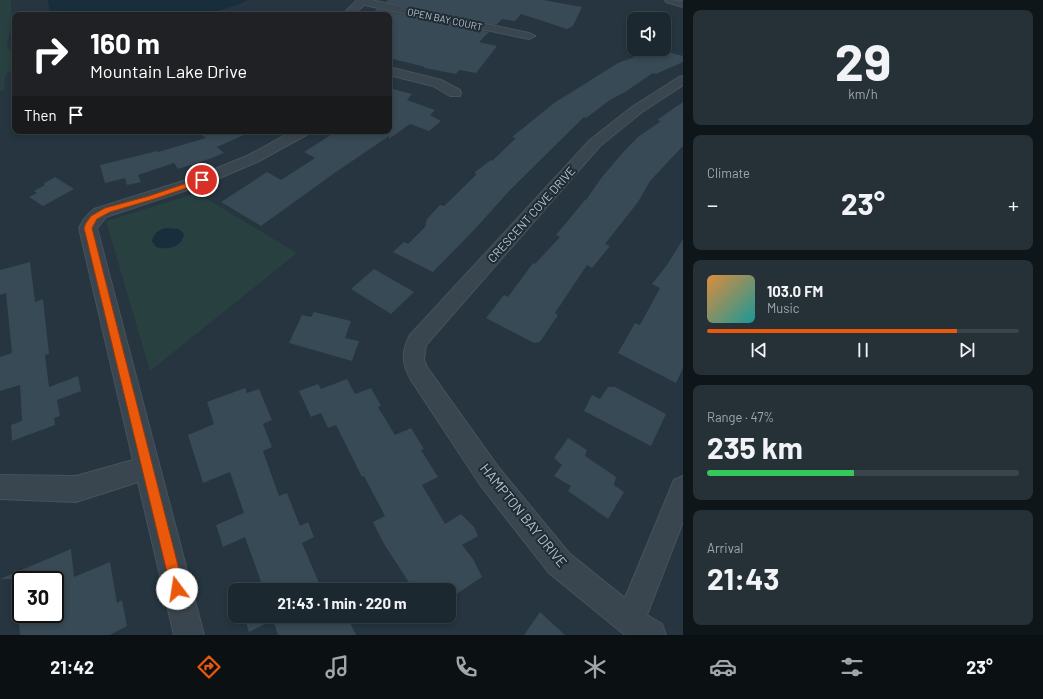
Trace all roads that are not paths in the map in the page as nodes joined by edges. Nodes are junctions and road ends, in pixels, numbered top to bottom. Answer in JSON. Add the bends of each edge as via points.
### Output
{"nodes":[{"id":1,"x":670,"y":0,"type":"edge"},
{"id":2,"x":362,"y":1,"type":"edge"},
{"id":3,"x":683,"y":4,"type":"edge"},
{"id":4,"x":350,"y":12,"type":"edge"},
{"id":5,"x":529,"y":36,"type":"dead end"},
{"id":6,"x":392,"y":72,"type":"edge"},
{"id":7,"x":683,"y":80,"type":"edge"},
{"id":8,"x":455,"y":93,"type":"dead end"},
{"id":9,"x":298,"y":134,"type":"edge"},
{"id":10,"x":419,"y":373,"type":"joint"},
{"id":11,"x":148,"y":467,"type":"junction"},
{"id":12,"x":0,"y":487,"type":"edge"},
{"id":13,"x":683,"y":489,"type":"edge"},
{"id":14,"x":640,"y":628,"type":"edge"},
{"id":15,"x":189,"y":635,"type":"edge"}],
"edges":[{"from":1,"to":3,"type":"street"},
{"from":2,"to":4,"type":"street"},
{"from":2,"to":5,"type":"street","name":"OPEN BAY COURT"},
{"from":6,"to":8,"type":"street","via":[[437,83]]},
{"from":7,"to":10,"type":"street","name":"CRESCENT COVE DRIVE","via":[[653,97],[595,143],[417,342],[414,362]]},
{"from":9,"to":11,"type":"street","via":[[229,169],[172,191],[108,210],[90,223],[88,228]]},
{"from":10,"to":14,"type":"street","name":"HAMPTON BAY DRIVE","via":[[490,476],[559,563]]},
{"from":11,"to":12,"type":"street","via":[[76,488]]},
{"from":11,"to":15,"type":"street"},
{"from":13,"to":14,"type":"street"}]}
